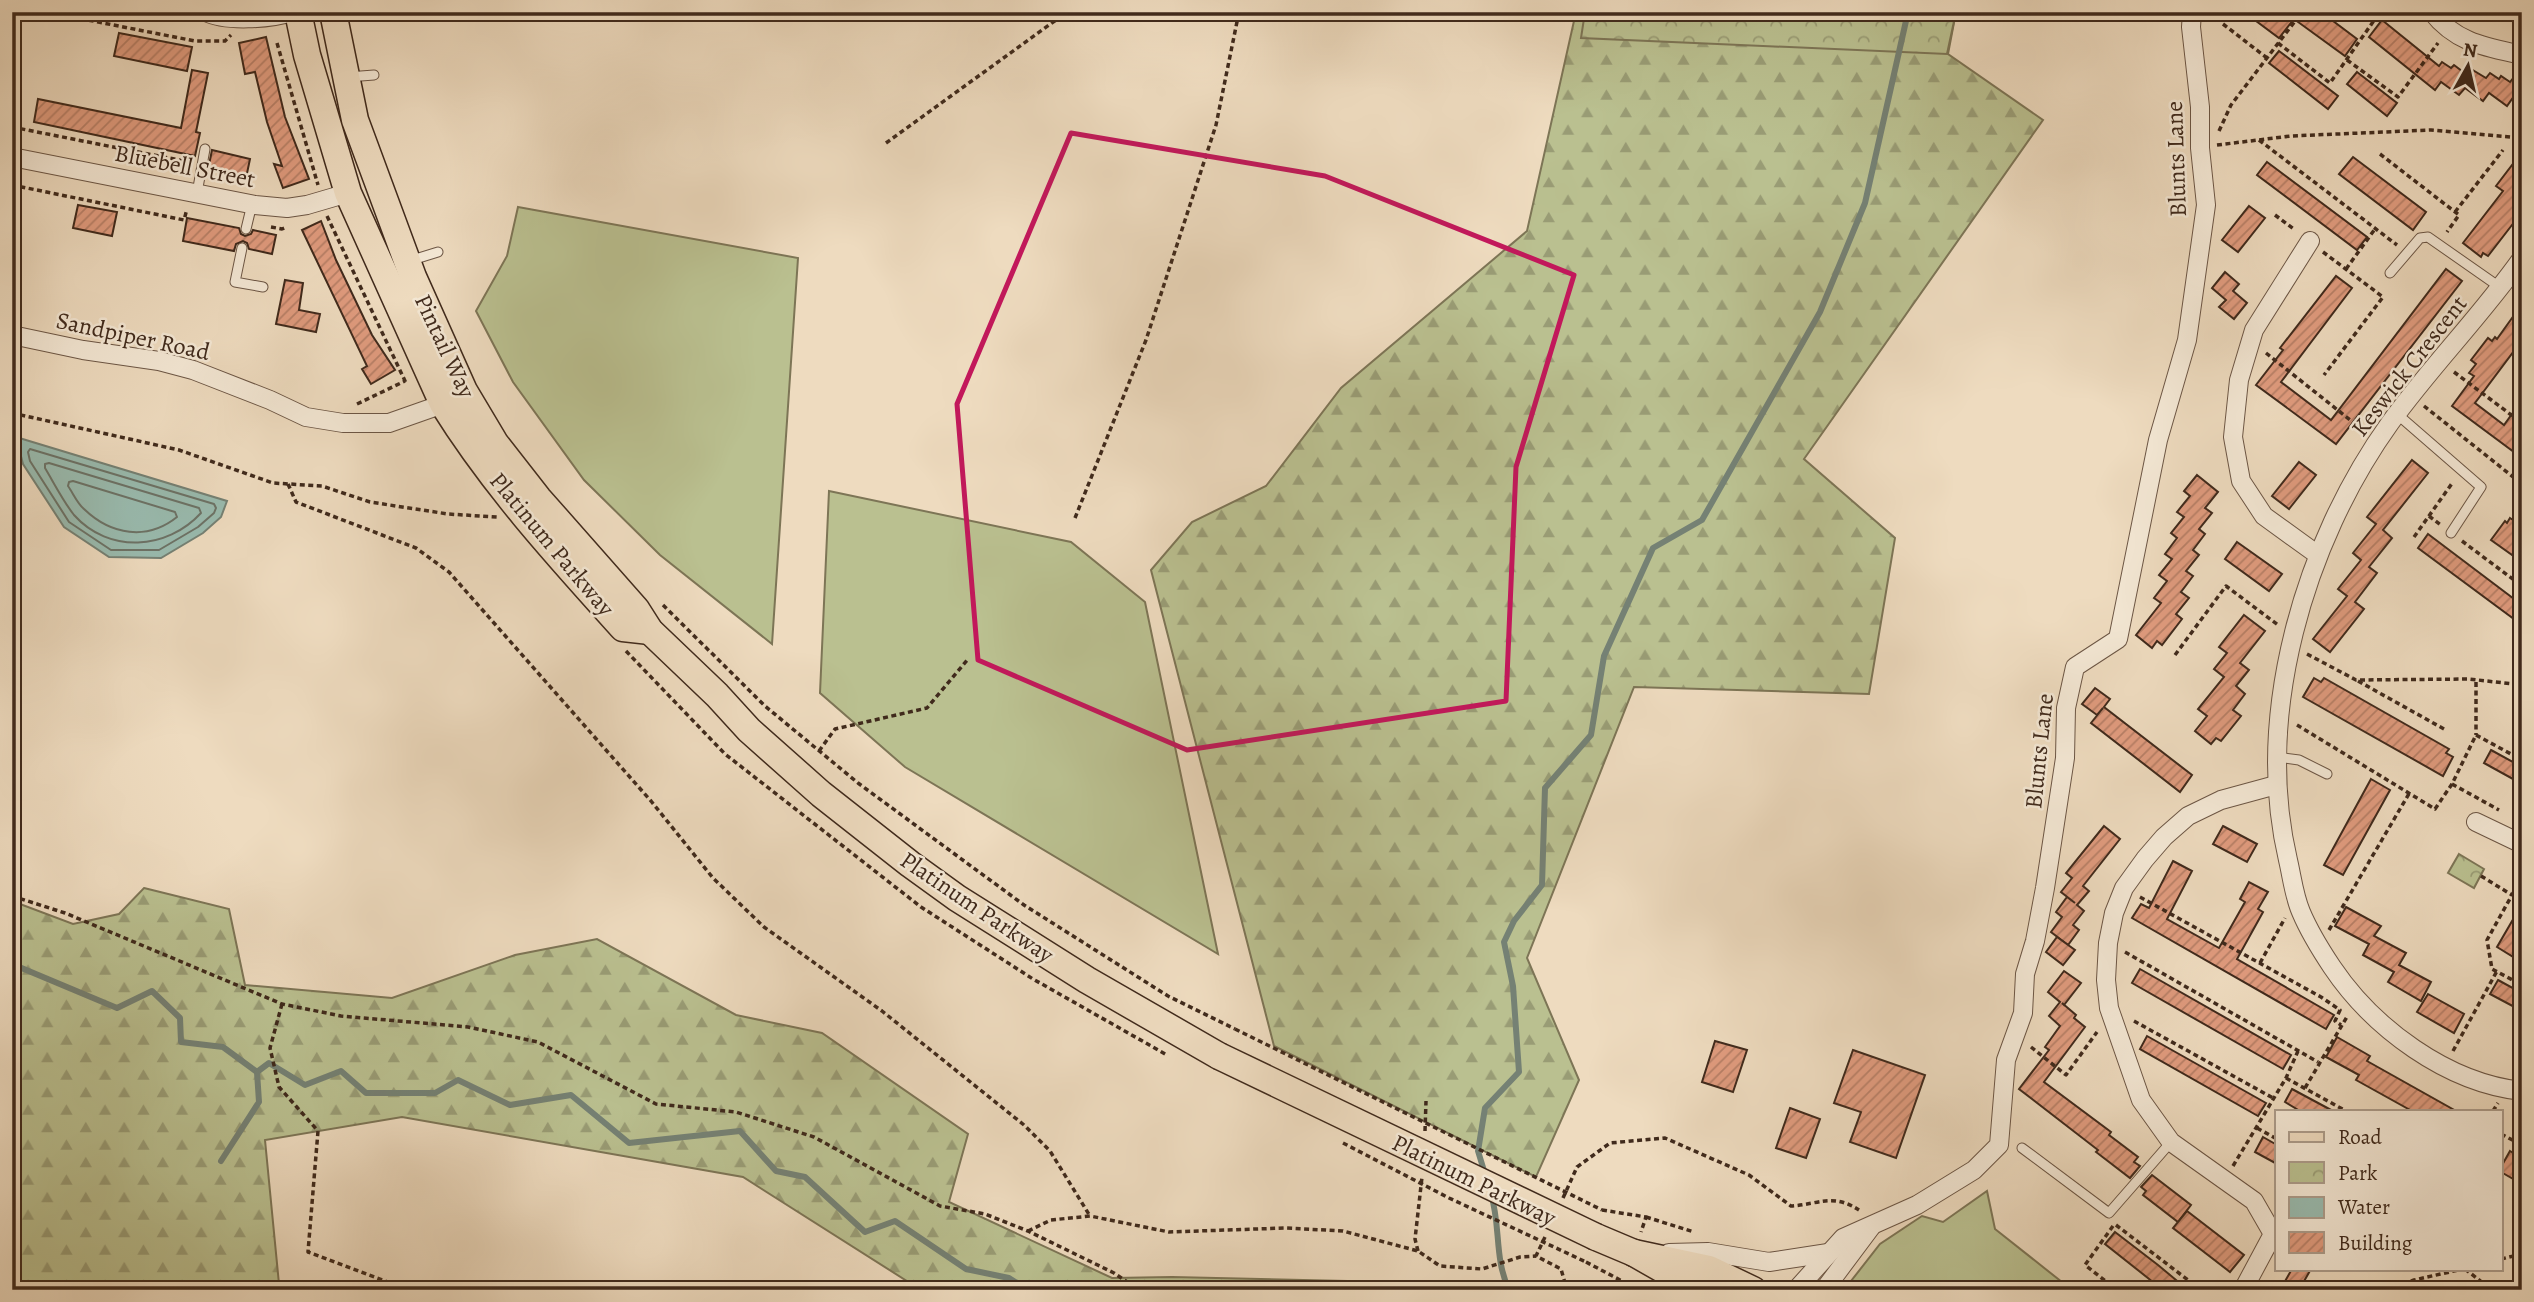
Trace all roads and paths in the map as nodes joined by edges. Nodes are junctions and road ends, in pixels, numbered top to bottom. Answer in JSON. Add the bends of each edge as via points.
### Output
{"nodes":[{"id":1,"x":47,"y":12,"type":"edge"},
{"id":2,"x":206,"y":12,"type":"edge"},
{"id":3,"x":291,"y":12,"type":"edge"},
{"id":4,"x":298,"y":12,"type":"edge"},
{"id":5,"x":333,"y":12,"type":"edge"},
{"id":6,"x":1067,"y":12,"type":"edge"},
{"id":7,"x":1239,"y":12,"type":"edge"},
{"id":8,"x":2192,"y":12,"type":"edge"},
{"id":9,"x":2302,"y":12,"type":"edge"},
{"id":10,"x":2380,"y":12,"type":"edge"},
{"id":11,"x":2432,"y":12,"type":"edge"},
{"id":12,"x":238,"y":17,"type":"junction"},
{"id":13,"x":2223,"y":24,"type":"dead end"},
{"id":14,"x":2448,"y":30,"type":"junction"},
{"id":15,"x":2278,"y":43,"type":"junction"},
{"id":16,"x":2522,"y":55,"type":"edge"},
{"id":17,"x":2267,"y":58,"type":"junction"},
{"id":18,"x":2347,"y":60,"type":"junction"},
{"id":19,"x":374,"y":75,"type":"dead end"},
{"id":20,"x":346,"y":78,"type":"junction"},
{"id":21,"x":12,"y":127,"type":"edge"},
{"id":22,"x":2522,"y":138,"type":"edge"},
{"id":23,"x":2259,"y":140,"type":"junction"},
{"id":24,"x":886,"y":143,"type":"dead end"},
{"id":25,"x":205,"y":149,"type":"dead end"},
{"id":26,"x":2503,"y":150,"type":"dead end"},
{"id":27,"x":2380,"y":154,"type":"dead end"},
{"id":28,"x":12,"y":157,"type":"edge"},
{"id":29,"x":12,"y":185,"type":"edge"},
{"id":30,"x":194,"y":192,"type":"junction"},
{"id":31,"x":348,"y":193,"type":"junction"},
{"id":32,"x":252,"y":204,"type":"junction"},
{"id":33,"x":2455,"y":212,"type":"junction"},
{"id":34,"x":2276,"y":215,"type":"dead end"},
{"id":35,"x":246,"y":229,"type":"dead end"},
{"id":36,"x":2375,"y":229,"type":"junction"},
{"id":37,"x":2310,"y":242,"type":"junction"},
{"id":38,"x":2438,"y":244,"type":"junction"},
{"id":39,"x":242,"y":248,"type":"dead end"},
{"id":40,"x":438,"y":252,"type":"dead end"},
{"id":41,"x":2407,"y":253,"type":"junction"},
{"id":42,"x":2522,"y":258,"type":"edge"},
{"id":43,"x":407,"y":262,"type":"junction"},
{"id":44,"x":2346,"y":269,"type":"junction"},
{"id":45,"x":2390,"y":273,"type":"dead end"},
{"id":46,"x":263,"y":287,"type":"dead end"},
{"id":47,"x":2501,"y":288,"type":"junction"},
{"id":48,"x":12,"y":335,"type":"edge"},
{"id":49,"x":2250,"y":341,"type":"junction"},
{"id":50,"x":2438,"y":361,"type":"junction"},
{"id":51,"x":2323,"y":375,"type":"dead end"},
{"id":52,"x":405,"y":381,"type":"dead end"},
{"id":53,"x":2411,"y":396,"type":"junction"},
{"id":54,"x":443,"y":404,"type":"junction"},
{"id":55,"x":12,"y":413,"type":"edge"},
{"id":56,"x":2397,"y":414,"type":"junction"},
{"id":57,"x":335,"y":422,"type":"junction"},
{"id":58,"x":2522,"y":423,"type":"edge"},
{"id":59,"x":2361,"y":428,"type":"dead end"},
{"id":60,"x":2462,"y":471,"type":"junction"},
{"id":61,"x":288,"y":484,"type":"junction"},
{"id":62,"x":2522,"y":484,"type":"edge"},
{"id":63,"x":2522,"y":505,"type":"edge"},
{"id":64,"x":2522,"y":514,"type":"edge"},
{"id":65,"x":2429,"y":516,"type":"junction"},
{"id":66,"x":500,"y":517,"type":"dead end"},
{"id":67,"x":1075,"y":518,"type":"dead end"},
{"id":68,"x":2451,"y":533,"type":"junction"},
{"id":69,"x":2414,"y":537,"type":"dead end"},
{"id":70,"x":2318,"y":555,"type":"junction"},
{"id":71,"x":2522,"y":586,"type":"edge"},
{"id":72,"x":664,"y":607,"type":"dead end"},
{"id":73,"x":650,"y":631,"type":"junction"},
{"id":74,"x":2293,"y":642,"type":"junction"},
{"id":75,"x":2175,"y":655,"type":"dead end"},
{"id":76,"x":968,"y":659,"type":"dead end"},
{"id":77,"x":2356,"y":680,"type":"junction"},
{"id":78,"x":2476,"y":681,"type":"junction"},
{"id":79,"x":2522,"y":685,"type":"edge"},
{"id":80,"x":2278,"y":714,"type":"junction"},
{"id":81,"x":2444,"y":729,"type":"dead end"},
{"id":82,"x":2476,"y":735,"type":"junction"},
{"id":83,"x":819,"y":751,"type":"junction"},
{"id":84,"x":2277,"y":757,"type":"junction"},
{"id":85,"x":2522,"y":760,"type":"edge"},
{"id":86,"x":2327,"y":775,"type":"dead end"},
{"id":87,"x":2452,"y":784,"type":"junction"},
{"id":88,"x":2276,"y":785,"type":"junction"},
{"id":89,"x":2410,"y":792,"type":"junction"},
{"id":90,"x":2498,"y":810,"type":"dead end"},
{"id":91,"x":2476,"y":822,"type":"dead end"},
{"id":92,"x":2522,"y":844,"type":"edge"},
{"id":93,"x":2481,"y":876,"type":"dead end"},
{"id":94,"x":2522,"y":877,"type":"edge"},
{"id":95,"x":2124,"y":888,"type":"junction"},
{"id":96,"x":2512,"y":895,"type":"junction"},
{"id":97,"x":12,"y":896,"type":"edge"},
{"id":98,"x":2284,"y":920,"type":"dead end"},
{"id":99,"x":2108,"y":943,"type":"junction"},
{"id":100,"x":2319,"y":947,"type":"junction"},
{"id":101,"x":2260,"y":964,"type":"junction"},
{"id":102,"x":2497,"y":971,"type":"junction"},
{"id":103,"x":2522,"y":985,"type":"edge"},
{"id":104,"x":282,"y":1004,"type":"junction"},
{"id":105,"x":2110,"y":1011,"type":"junction"},
{"id":106,"x":2348,"y":1015,"type":"dead end"},
{"id":107,"x":2341,"y":1025,"type":"junction"},
{"id":108,"x":2029,"y":1045,"type":"dead end"},
{"id":109,"x":2299,"y":1051,"type":"junction"},
{"id":110,"x":2318,"y":1062,"type":"junction"},
{"id":111,"x":2445,"y":1065,"type":"junction"},
{"id":112,"x":2286,"y":1078,"type":"junction"},
{"id":113,"x":2305,"y":1088,"type":"junction"},
{"id":114,"x":2522,"y":1091,"type":"edge"},
{"id":115,"x":2273,"y":1098,"type":"junction"},
{"id":116,"x":2344,"y":1110,"type":"edge"},
{"id":117,"x":2257,"y":1128,"type":"junction"},
{"id":118,"x":2502,"y":1135,"type":"edge"},
{"id":119,"x":1334,"y":1138,"type":"dead end"},
{"id":120,"x":2275,"y":1138,"type":"edge"},
{"id":121,"x":2171,"y":1142,"type":"junction"},
{"id":122,"x":2522,"y":1145,"type":"edge"},
{"id":123,"x":2022,"y":1148,"type":"dead end"},
{"id":124,"x":2230,"y":1170,"type":"dead end"},
{"id":125,"x":1562,"y":1200,"type":"dead end"},
{"id":126,"x":1090,"y":1216,"type":"junction"},
{"id":127,"x":1876,"y":1223,"type":"junction"},
{"id":128,"x":1028,"y":1231,"type":"junction"},
{"id":129,"x":1546,"y":1233,"type":"dead end"},
{"id":130,"x":1634,"y":1253,"type":"junction"},
{"id":131,"x":1828,"y":1253,"type":"junction"},
{"id":132,"x":2522,"y":1254,"type":"edge"},
{"id":133,"x":1536,"y":1256,"type":"junction"},
{"id":134,"x":2502,"y":1259,"type":"edge"},
{"id":135,"x":2459,"y":1270,"type":"edge"},
{"id":136,"x":2465,"y":1270,"type":"edge"},
{"id":137,"x":2395,"y":1289,"type":"edge"},
{"id":138,"x":409,"y":1290,"type":"edge"},
{"id":139,"x":1139,"y":1290,"type":"edge"},
{"id":140,"x":1567,"y":1290,"type":"edge"},
{"id":141,"x":1639,"y":1290,"type":"edge"},
{"id":142,"x":1699,"y":1290,"type":"edge"},
{"id":143,"x":1753,"y":1290,"type":"edge"},
{"id":144,"x":1796,"y":1290,"type":"edge"},
{"id":145,"x":1824,"y":1290,"type":"edge"},
{"id":146,"x":2117,"y":1290,"type":"edge"},
{"id":147,"x":2202,"y":1290,"type":"edge"},
{"id":148,"x":2243,"y":1290,"type":"edge"},
{"id":149,"x":2387,"y":1290,"type":"edge"},
{"id":150,"x":2492,"y":1290,"type":"edge"}],
"edges":[{"from":1,"to":12,"type":"path","via":[[195,41],[225,41],[235,31]]},
{"from":2,"to":12,"type":"street"},
{"from":3,"to":12,"type":"street","via":[[272,18]]},
{"from":4,"to":31,"type":"main road","name":"Pintail Way"},
{"from":5,"to":20,"type":"main road","name":"Pintail Way"},
{"from":6,"to":24,"type":"path"},
{"from":7,"to":67,"type":"path","via":[[1216,125],[1151,328]]},
{"from":8,"to":127,"type":"street","name":"Blunts Lane","via":[[2206,205],[2187,340],[2158,440],[2118,639],[2075,667],[2045,888],[2025,974],[2023,1013],[2006,1060],[1999,1145],[1974,1170],[1917,1205]]},
{"from":9,"to":15,"type":"path"},
{"from":10,"to":18,"type":"path"},
{"from":11,"to":14,"type":"street"},
{"from":13,"to":17,"type":"path"},
{"from":14,"to":16,"type":"street","via":[[2483,46]]},
{"from":14,"to":18,"type":"path","via":[[2398,97]]},
{"from":15,"to":17,"type":"path"},
{"from":15,"to":18,"type":"path","via":[[2330,83]]},
{"from":17,"to":23,"type":"path","via":[[2231,104],[2212,146]]},
{"from":19,"to":20,"type":"lane"},
{"from":20,"to":43,"type":"main road","name":"Pintail Way","via":[[355,120]]},
{"from":21,"to":30,"type":"path","via":[[196,163]]},
{"from":22,"to":23,"type":"path","via":[[2431,130]]},
{"from":23,"to":36,"type":"path"},
{"from":25,"to":30,"type":"lane"},
{"from":26,"to":33,"type":"path"},
{"from":27,"to":33,"type":"path"},
{"from":28,"to":30,"type":"street","name":"Bluebell Street"},
{"from":29,"to":30,"type":"path","via":[[184,220]]},
{"from":30,"to":32,"type":"street","name":"Bluebell Street"},
{"from":31,"to":32,"type":"street","name":"Bluebell Street","via":[[287,208]]},
{"from":31,"to":54,"type":"main road","name":"Pintail Way"},
{"from":32,"to":35,"type":"lane"},
{"from":33,"to":38,"type":"path","via":[[2459,215]]},
{"from":34,"to":37,"type":"path"},
{"from":36,"to":41,"type":"path"},
{"from":36,"to":44,"type":"path"},
{"from":37,"to":44,"type":"path"},
{"from":37,"to":49,"type":"street"},
{"from":38,"to":41,"type":"lane","via":[[2420,238]]},
{"from":38,"to":47,"type":"lane"},
{"from":39,"to":46,"type":"lane","via":[[236,282]]},
{"from":40,"to":43,"type":"lane"},
{"from":41,"to":45,"type":"lane"},
{"from":42,"to":47,"type":"street","name":"Keswick Crescent"},
{"from":43,"to":73,"type":"main road","name":"Pintail Way","via":[[464,391],[495,443]]},
{"from":44,"to":51,"type":"path","via":[[2383,298]]},
{"from":47,"to":50,"type":"street","name":"Keswick Crescent"},
{"from":48,"to":57,"type":"street","name":"Sandpiper Road","via":[[193,370],[306,417]]},
{"from":49,"to":59,"type":"path"},
{"from":49,"to":70,"type":"street","via":[[2239,380],[2233,437],[2241,481],[2264,516]]},
{"from":50,"to":53,"type":"street","name":"Keswick Crescent"},
{"from":50,"to":58,"type":"path"},
{"from":52,"to":57,"type":"path","via":[[337,413]]},
{"from":53,"to":56,"type":"street","name":"Keswick Crescent"},
{"from":53,"to":62,"type":"path"},
{"from":54,"to":57,"type":"street","name":"Sandpiper Road","via":[[389,423]]},
{"from":54,"to":73,"type":"main road","name":"Platinum Parkway","via":[[518,508],[623,628]]},
{"from":55,"to":61,"type":"path","via":[[179,450],[273,483]]},
{"from":56,"to":60,"type":"lane"},
{"from":56,"to":70,"type":"street","name":"Keswick Crescent","via":[[2354,483]]},
{"from":60,"to":65,"type":"path"},
{"from":60,"to":68,"type":"lane","via":[[2481,487]]},
{"from":61,"to":66,"type":"path","via":[[322,486],[370,502]]},
{"from":61,"to":126,"type":"path","via":[[296,502],[416,548],[449,572],[713,877],[764,928],[882,1011],[1024,1125],[1050,1151]]},
{"from":63,"to":64,"type":"path","via":[[2517,511]]},
{"from":65,"to":68,"type":"path"},
{"from":65,"to":69,"type":"path"},
{"from":68,"to":71,"type":"path"},
{"from":70,"to":74,"type":"street","name":"Keswick Crescent"},
{"from":72,"to":83,"type":"path","via":[[765,706]]},
{"from":73,"to":130,"type":"main road","name":"Platinum Parkway","bridge":true,"via":[[821,794],[957,898],[1219,1056]]},
{"from":74,"to":75,"type":"path","via":[[2226,586]]},
{"from":74,"to":77,"type":"path"},
{"from":74,"to":80,"type":"street","name":"Keswick Crescent"},
{"from":76,"to":83,"type":"path","via":[[927,708],[835,729]]},
{"from":77,"to":78,"type":"path"},
{"from":77,"to":81,"type":"path"},
{"from":78,"to":79,"type":"path"},
{"from":78,"to":82,"type":"path"},
{"from":80,"to":84,"type":"street","name":"Keswick Crescent"},
{"from":80,"to":89,"type":"path"},
{"from":82,"to":85,"type":"path"},
{"from":82,"to":87,"type":"path"},
{"from":83,"to":130,"type":"path","bridge":true,"via":[[1024,905],[1168,996],[1602,1210],[1646,1217]]},
{"from":84,"to":86,"type":"lane","via":[[2299,760]]},
{"from":84,"to":88,"type":"street","name":"Keswick Crescent"},
{"from":87,"to":89,"type":"path","via":[[2435,809]]},
{"from":87,"to":90,"type":"path"},
{"from":88,"to":95,"type":"street","via":[[2221,800],[2188,816],[2164,837]]},
{"from":88,"to":100,"type":"street","name":"Keswick Crescent","via":[[2282,837],[2299,909]]},
{"from":89,"to":100,"type":"path"},
{"from":91,"to":92,"type":"street"},
{"from":93,"to":96,"type":"path"},
{"from":94,"to":96,"type":"path"},
{"from":95,"to":99,"type":"street"},
{"from":95,"to":101,"type":"path"},
{"from":96,"to":102,"type":"path","via":[[2487,940],[2492,969]]},
{"from":97,"to":104,"type":"path","via":[[65,913]]},
{"from":98,"to":101,"type":"path"},
{"from":99,"to":105,"type":"street"},
{"from":99,"to":109,"type":"path"},
{"from":100,"to":111,"type":"street","name":"Keswick Crescent","via":[[2347,988],[2385,1026]]},
{"from":101,"to":107,"type":"path","via":[[2340,1010],[2334,1021]]},
{"from":102,"to":103,"type":"path"},
{"from":102,"to":111,"type":"path"},
{"from":104,"to":128,"type":"path","via":[[341,1016],[468,1027],[538,1042],[656,1104],[736,1112],[814,1137],[940,1206],[985,1214]]},
{"from":104,"to":138,"type":"path","via":[[270,1048],[279,1087],[318,1131],[308,1252]]},
{"from":105,"to":108,"type":"path","via":[[2066,1075]]},
{"from":105,"to":115,"type":"path"},
{"from":105,"to":121,"type":"street","via":[[2141,1100]]},
{"from":106,"to":107,"type":"path"},
{"from":107,"to":110,"type":"path"},
{"from":109,"to":110,"type":"path"},
{"from":109,"to":112,"type":"path"},
{"from":110,"to":113,"type":"path"},
{"from":111,"to":114,"type":"street","name":"Keswick Crescent"},
{"from":112,"to":113,"type":"path"},
{"from":112,"to":115,"type":"path"},
{"from":113,"to":116,"type":"path"},
{"from":115,"to":117,"type":"path"},
{"from":117,"to":120,"type":"path"},
{"from":117,"to":124,"type":"path"},
{"from":118,"to":122,"type":"path"},
{"from":119,"to":141,"type":"path","bridge":true},
{"from":121,"to":123,"type":"lane","via":[[2109,1213]]},
{"from":121,"to":148,"type":"street","via":[[2254,1201],[2273,1234]]},
{"from":125,"to":127,"type":"path","via":[[1577,1167],[1610,1143],[1665,1138],[1749,1175],[1791,1206],[1845,1200]]},
{"from":126,"to":128,"type":"path","via":[[1051,1220]]},
{"from":126,"to":133,"type":"path","via":[[1168,1232],[1343,1231],[1418,1251],[1440,1266],[1482,1269]]},
{"from":127,"to":131,"type":"street","name":"Blunts Lane","via":[[1843,1238]]},
{"from":127,"to":145,"type":"street"},
{"from":128,"to":139,"type":"path"},
{"from":129,"to":133,"type":"path"},
{"from":130,"to":131,"type":"street","via":[[1709,1252],[1769,1262]]},
{"from":130,"to":142,"type":"main road","name":"Platinum Parkway"},
{"from":130,"to":143,"type":"main road","name":"Platinum Parkway","via":[[1709,1269]]},
{"from":131,"to":144,"type":"street","name":"Blunts Lane"},
{"from":132,"to":134,"type":"path"},
{"from":133,"to":140,"type":"path","via":[[1561,1269]]},
{"from":135,"to":137,"type":"path"},
{"from":136,"to":150,"type":"path"},
{"from":137,"to":149,"type":"path"},
{"from":146,"to":147,"type":"path","via":[[2085,1265],[2115,1224]]}]}
